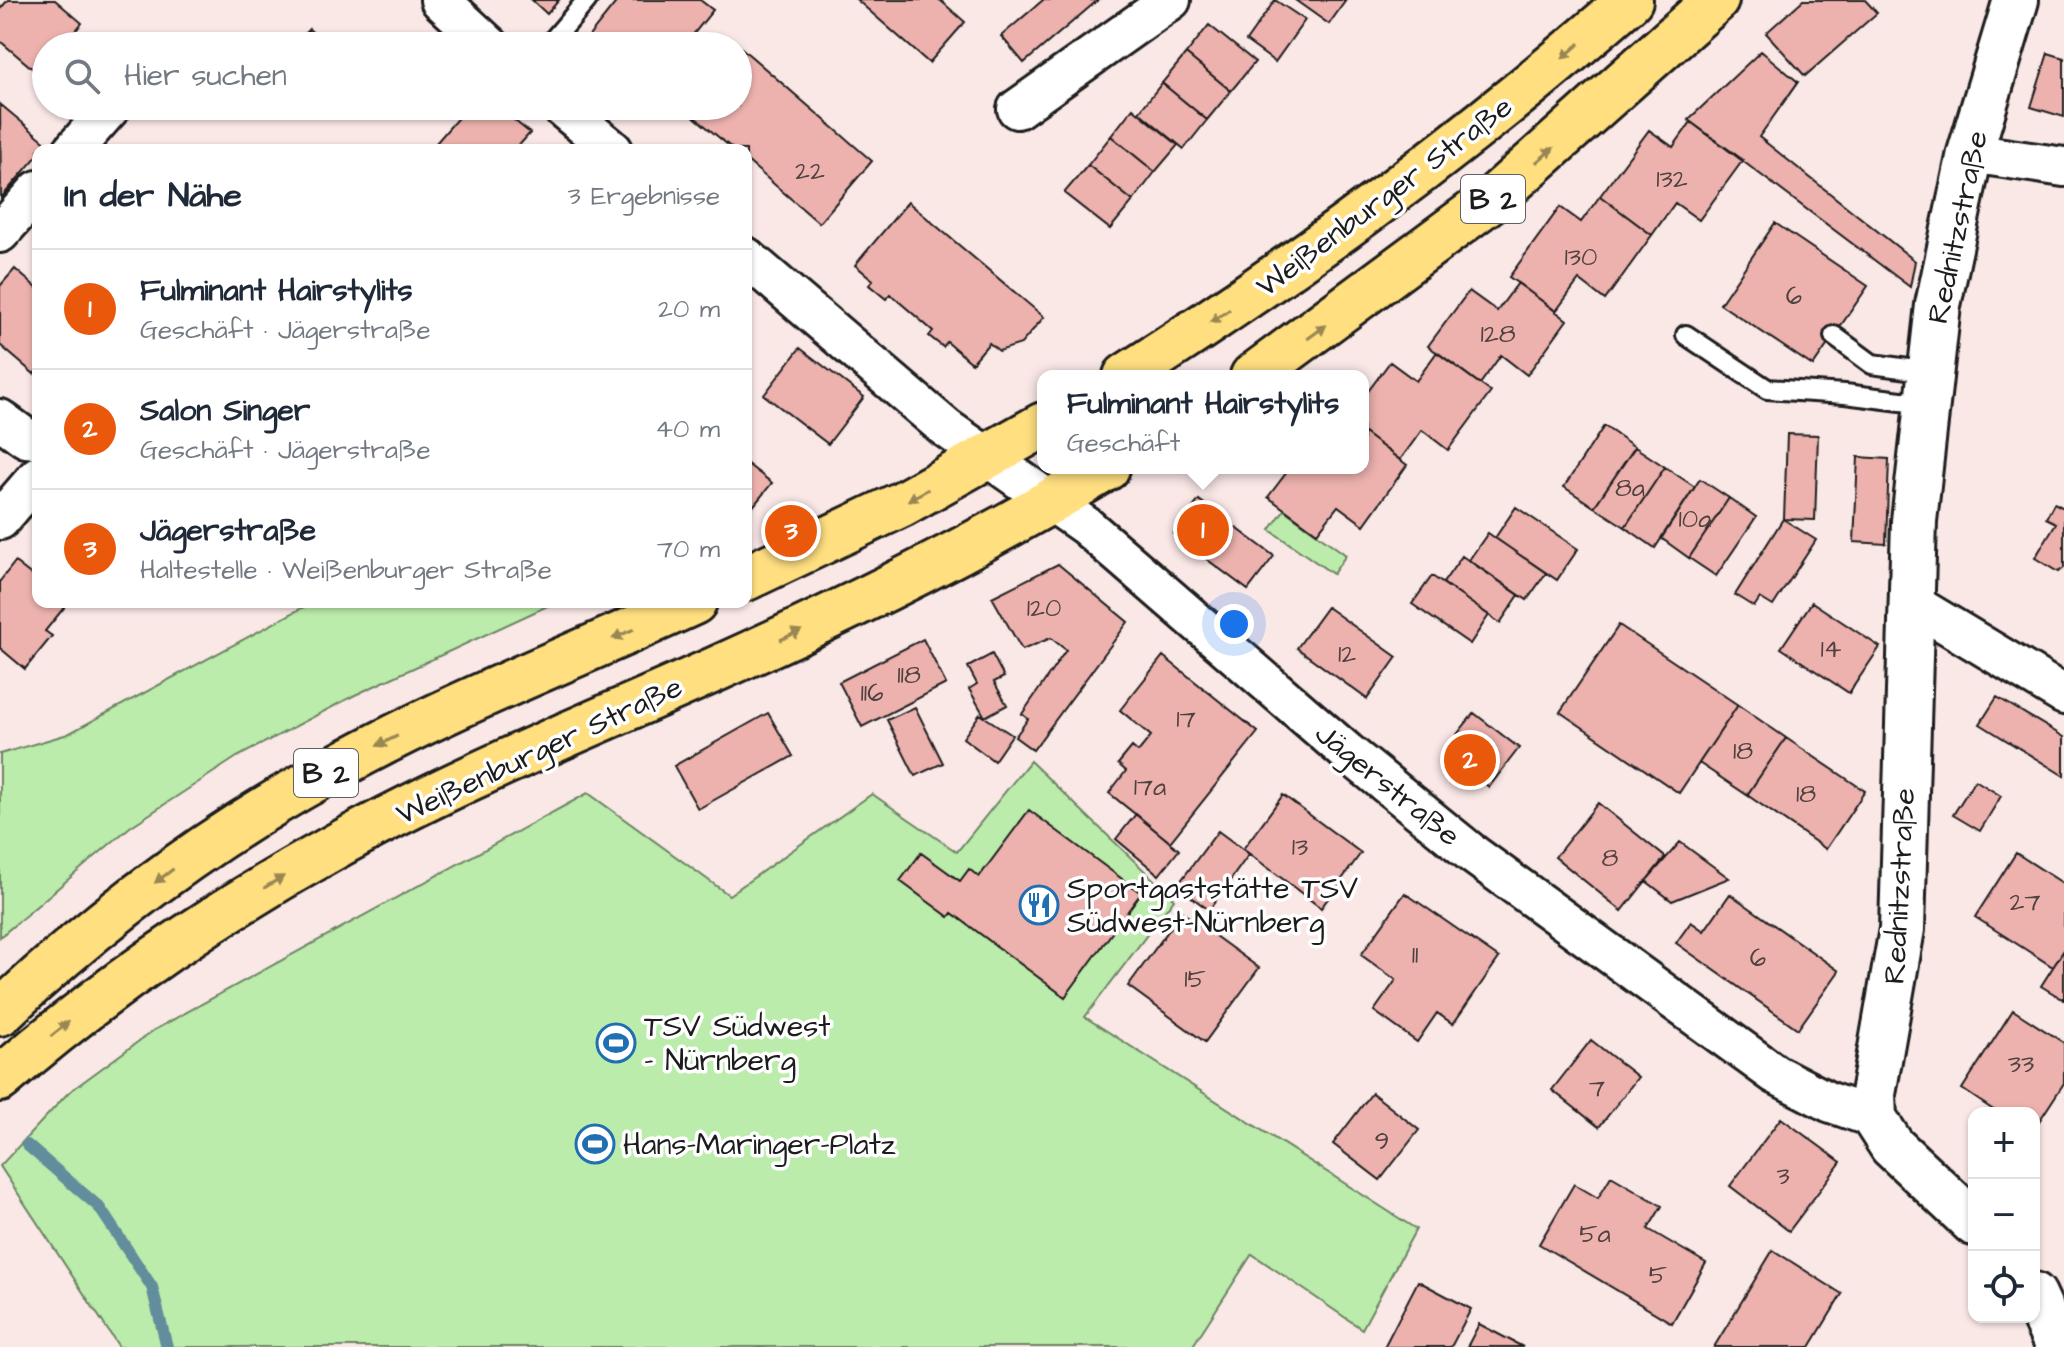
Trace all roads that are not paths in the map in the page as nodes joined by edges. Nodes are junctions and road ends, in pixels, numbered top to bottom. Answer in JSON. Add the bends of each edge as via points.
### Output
{"nodes":[{"id":1,"x":440,"y":0,"type":"edge"},
{"id":2,"x":587,"y":0,"type":"edge"},
{"id":3,"x":1171,"y":0,"type":"edge"},
{"id":4,"x":1630,"y":0,"type":"edge"},
{"id":5,"x":1716,"y":0,"type":"edge"},
{"id":6,"x":2016,"y":0,"type":"edge"},
{"id":7,"x":475,"y":32,"type":"edge"},
{"id":8,"x":560,"y":32,"type":"edge"},
{"id":9,"x":1017,"y":109,"type":"dead end"},
{"id":10,"x":100,"y":120,"type":"edge"},
{"id":11,"x":577,"y":120,"type":"edge"},
{"id":12,"x":78,"y":144,"type":"edge"},
{"id":13,"x":606,"y":144,"type":"edge"},
{"id":14,"x":1970,"y":153,"type":"junction"},
{"id":15,"x":2064,"y":167,"type":"edge"},
{"id":16,"x":32,"y":197,"type":"edge"},
{"id":17,"x":0,"y":233,"type":"edge"},
{"id":18,"x":752,"y":262,"type":"edge"},
{"id":19,"x":1686,"y":335,"type":"dead end"},
{"id":20,"x":1834,"y":336,"type":"dead end"},
{"id":21,"x":1135,"y":370,"type":"edge"},
{"id":22,"x":1261,"y":370,"type":"edge"},
{"id":23,"x":1928,"y":388,"type":"junction"},
{"id":24,"x":0,"y":419,"type":"edge"},
{"id":25,"x":1037,"y":429,"type":"edge"},
{"id":26,"x":32,"y":438,"type":"edge"},
{"id":27,"x":987,"y":458,"type":"junction"},
{"id":28,"x":1097,"y":474,"type":"edge"},
{"id":29,"x":32,"y":483,"type":"edge"},
{"id":30,"x":1054,"y":500,"type":"junction"},
{"id":31,"x":0,"y":520,"type":"edge"},
{"id":32,"x":752,"y":575,"type":"edge"},
{"id":33,"x":1910,"y":602,"type":"junction"},
{"id":34,"x":681,"y":608,"type":"edge"},
{"id":35,"x":2064,"y":695,"type":"edge"},
{"id":36,"x":0,"y":1013,"type":"edge"},
{"id":37,"x":0,"y":1079,"type":"edge"},
{"id":38,"x":1874,"y":1118,"type":"junction"},
{"id":39,"x":1968,"y":1218,"type":"edge"},
{"id":40,"x":2040,"y":1308,"type":"edge"},
{"id":41,"x":2058,"y":1347,"type":"edge"}],
"edges":[{"from":1,"to":7,"type":"street"},
{"from":2,"to":8,"type":"lane"},
{"from":3,"to":9,"type":"street"},
{"from":4,"to":21,"type":"main road","name":"Weißenburger Straße","number":"B 2","one_way":true,"via":[[1376,207]]},
{"from":22,"to":5,"type":"main road","number":"B 2","one_way":true,"via":[[1496,196]]},
{"from":6,"to":14,"type":"main road","name":"Rednitzstraße"},
{"from":10,"to":12,"type":"street"},
{"from":11,"to":13,"type":"street"},
{"from":14,"to":15,"type":"street"},
{"from":14,"to":23,"type":"main road","name":"Rednitzstraße","via":[[1943,272]]},
{"from":16,"to":17,"type":"street"},
{"from":18,"to":27,"type":"street","name":"Jägerstraße"},
{"from":19,"to":23,"type":"lane","via":[[1767,389],[1845,394]]},
{"from":20,"to":23,"type":"lane","via":[[1872,364]]},
{"from":23,"to":33,"type":"main road","name":"Rednitzstraße"},
{"from":24,"to":26,"type":"street"},
{"from":25,"to":27,"type":"main road"},
{"from":27,"to":30,"type":"street","name":"Jägerstraße"},
{"from":27,"to":32,"type":"main road","one_way":true},
{"from":28,"to":30,"type":"main road","name":"Weißenburger Straße","number":"B 2"},
{"from":29,"to":31,"type":"street"},
{"from":37,"to":30,"type":"main road","name":"Weißenburger Straße","number":"B 2","one_way":true,"via":[[165,951],[331,849],[436,795],[838,613]]},
{"from":30,"to":38,"type":"street","name":"Jägerstraße","via":[[1474,855],[1775,1074]]},
{"from":33,"to":35,"type":"street"},
{"from":33,"to":38,"type":"main road","name":"Rednitzstraße","via":[[1902,929],[1874,1079]]},
{"from":34,"to":36,"type":"main road","number":"B 2","one_way":true,"via":[[454,709],[272,804],[171,870]]},
{"from":38,"to":39,"type":"main road","via":[[1906,1161]]},
{"from":40,"to":41,"type":"main road"}]}
